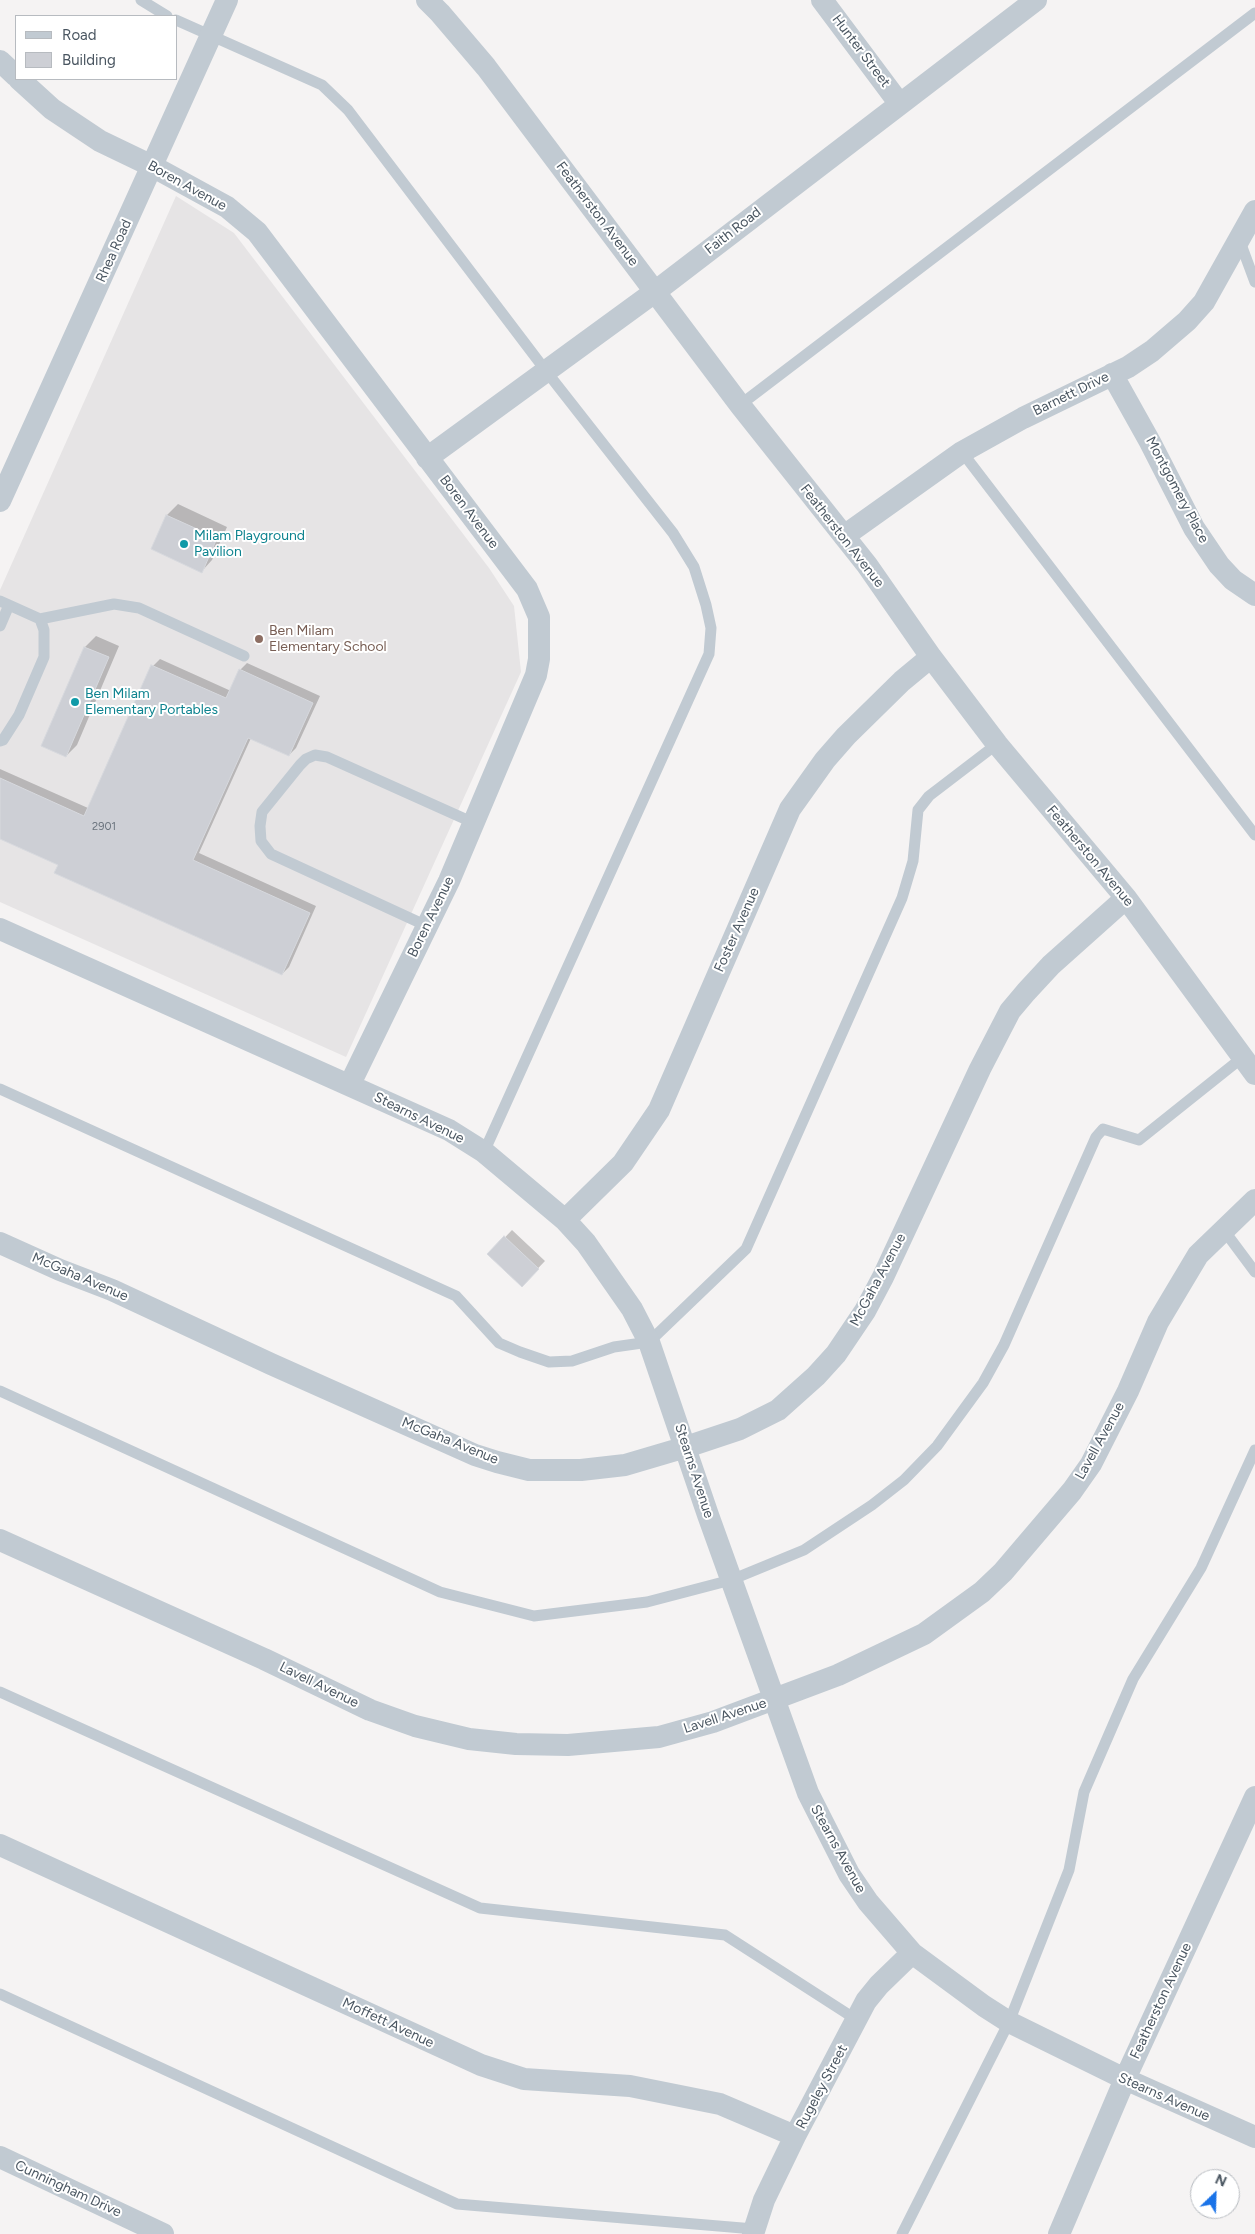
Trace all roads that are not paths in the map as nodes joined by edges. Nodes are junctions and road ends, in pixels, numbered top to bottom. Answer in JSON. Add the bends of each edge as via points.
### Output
{"nodes":[{"id":1,"x":141,"y":0,"type":"edge"},
{"id":2,"x":226,"y":0,"type":"edge"},
{"id":3,"x":427,"y":0,"type":"edge"},
{"id":4,"x":822,"y":0,"type":"edge"},
{"id":5,"x":1036,"y":0,"type":"edge"},
{"id":6,"x":1255,"y":13,"type":"edge"},
{"id":7,"x":165,"y":15,"type":"edge"},
{"id":8,"x":178,"y":21,"type":"edge"},
{"id":9,"x":210,"y":37,"type":"junction"},
{"id":10,"x":0,"y":61,"type":"edge"},
{"id":11,"x":15,"y":75,"type":"edge"},
{"id":12,"x":20,"y":80,"type":"edge"},
{"id":13,"x":899,"y":103,"type":"junction"},
{"id":14,"x":152,"y":166,"type":"junction"},
{"id":15,"x":1255,"y":211,"type":"edge"},
{"id":16,"x":1239,"y":238,"type":"junction"},
{"id":17,"x":1255,"y":282,"type":"edge"},
{"id":18,"x":656,"y":291,"type":"junction"},
{"id":19,"x":546,"y":371,"type":"junction"},
{"id":20,"x":1112,"y":374,"type":"junction"},
{"id":21,"x":740,"y":405,"type":"junction"},
{"id":22,"x":962,"y":452,"type":"junction"},
{"id":23,"x":428,"y":458,"type":"junction"},
{"id":24,"x":1,"y":495,"type":"edge"},
{"id":25,"x":844,"y":536,"type":"junction"},
{"id":26,"x":1255,"y":595,"type":"edge"},
{"id":27,"x":4,"y":603,"type":"edge"},
{"id":28,"x":40,"y":619,"type":"junction"},
{"id":29,"x":0,"y":626,"type":"edge"},
{"id":30,"x":244,"y":656,"type":"dead end"},
{"id":31,"x":931,"y":657,"type":"junction"},
{"id":32,"x":0,"y":741,"type":"edge"},
{"id":33,"x":997,"y":744,"type":"junction"},
{"id":34,"x":474,"y":823,"type":"junction"},
{"id":35,"x":1255,"y":835,"type":"edge"},
{"id":36,"x":1126,"y":898,"type":"junction"},
{"id":37,"x":427,"y":926,"type":"junction"},
{"id":38,"x":0,"y":929,"type":"edge"},
{"id":39,"x":1249,"y":1065,"type":"edge"},
{"id":40,"x":350,"y":1084,"type":"junction"},
{"id":41,"x":0,"y":1089,"type":"edge"},
{"id":42,"x":484,"y":1152,"type":"junction"},
{"id":43,"x":1255,"y":1200,"type":"edge"},
{"id":44,"x":565,"y":1220,"type":"junction"},
{"id":45,"x":1223,"y":1229,"type":"junction"},
{"id":46,"x":0,"y":1243,"type":"edge"},
{"id":47,"x":1255,"y":1272,"type":"edge"},
{"id":48,"x":649,"y":1342,"type":"junction"},
{"id":49,"x":0,"y":1391,"type":"edge"},
{"id":50,"x":686,"y":1447,"type":"junction"},
{"id":51,"x":1255,"y":1450,"type":"edge"},
{"id":52,"x":0,"y":1540,"type":"edge"},
{"id":53,"x":731,"y":1580,"type":"junction"},
{"id":54,"x":0,"y":1692,"type":"edge"},
{"id":55,"x":775,"y":1700,"type":"junction"},
{"id":56,"x":1255,"y":1797,"type":"edge"},
{"id":57,"x":0,"y":1845,"type":"edge"},
{"id":58,"x":912,"y":1953,"type":"junction"},
{"id":59,"x":0,"y":1994,"type":"edge"},
{"id":60,"x":857,"y":2020,"type":"junction"},
{"id":61,"x":1009,"y":2022,"type":"junction"},
{"id":62,"x":1124,"y":2079,"type":"junction"},
{"id":63,"x":795,"y":2136,"type":"junction"},
{"id":64,"x":1255,"y":2138,"type":"edge"},
{"id":65,"x":0,"y":2157,"type":"edge"},
{"id":66,"x":753,"y":2232,"type":"edge"},
{"id":67,"x":163,"y":2234,"type":"edge"},
{"id":68,"x":902,"y":2234,"type":"edge"},
{"id":69,"x":1059,"y":2234,"type":"edge"}],
"edges":[{"from":1,"to":7,"type":"lane"},
{"from":2,"to":9,"type":"street","name":"Rhea Road"},
{"from":3,"to":18,"type":"street","name":"Featherston Avenue","via":[[486,67]]},
{"from":4,"to":13,"type":"street","name":"Hunter Street"},
{"from":5,"to":13,"type":"street","name":"Faith Road"},
{"from":6,"to":21,"type":"lane"},
{"from":8,"to":9,"type":"lane"},
{"from":9,"to":14,"type":"street","name":"Rhea Road"},
{"from":9,"to":19,"type":"lane","via":[[322,85],[348,110]]},
{"from":10,"to":11,"type":"street"},
{"from":12,"to":14,"type":"street","name":"Boren Avenue","via":[[52,109],[100,141]]},
{"from":13,"to":18,"type":"street","name":"Faith Road"},
{"from":14,"to":23,"type":"street","name":"Boren Avenue","via":[[227,207],[257,232]]},
{"from":14,"to":24,"type":"street","name":"Rhea Road"},
{"from":15,"to":16,"type":"street","name":"Barnett Drive"},
{"from":16,"to":17,"type":"lane"},
{"from":16,"to":20,"type":"street","name":"Barnett Drive","via":[[1204,302],[1152,351]]},
{"from":18,"to":19,"type":"street","name":"Faith Road"},
{"from":18,"to":21,"type":"street","name":"Featherston Avenue"},
{"from":19,"to":23,"type":"street","name":"Faith Road"},
{"from":19,"to":42,"type":"lane","via":[[673,533],[694,567],[711,628],[709,654]]},
{"from":20,"to":22,"type":"street","name":"Barnett Drive"},
{"from":20,"to":26,"type":"street","name":"Montgomery Place","via":[[1194,528],[1219,565],[1233,580]]},
{"from":21,"to":25,"type":"street","name":"Featherston Avenue"},
{"from":22,"to":25,"type":"street","name":"Barnett Drive"},
{"from":22,"to":35,"type":"lane"},
{"from":23,"to":34,"type":"street","name":"Boren Avenue","via":[[527,589],[539,617],[540,659],[536,674]]},
{"from":25,"to":31,"type":"street","name":"Featherston Avenue"},
{"from":27,"to":28,"type":"lane"},
{"from":27,"to":29,"type":"lane"},
{"from":28,"to":30,"type":"lane","via":[[114,604],[139,608]]},
{"from":28,"to":32,"type":"lane","via":[[44,630],[44,656],[19,715]]},
{"from":31,"to":33,"type":"street","name":"Featherston Avenue"},
{"from":31,"to":44,"type":"street","name":"Foster Avenue","via":[[846,736],[790,809],[659,1110],[623,1163]]},
{"from":33,"to":36,"type":"street","name":"Featherston Avenue"},
{"from":33,"to":48,"type":"lane","via":[[929,796],[918,810],[913,861],[902,898],[746,1249]]},
{"from":34,"to":37,"type":"street","name":"Boren Avenue"},
{"from":34,"to":37,"type":"lane","via":[[327,757],[315,755],[300,765],[262,812],[261,841],[271,854]]},
{"from":36,"to":39,"type":"street","name":"Featherston Avenue"},
{"from":36,"to":50,"type":"street","name":"McGaha Avenue","via":[[1051,966],[1010,1012],[883,1277],[836,1354],[778,1410],[740,1429]]},
{"from":37,"to":40,"type":"street","name":"Boren Avenue"},
{"from":38,"to":40,"type":"street","name":"Stearns Avenue"},
{"from":39,"to":53,"type":"lane","via":[[1140,1140],[1103,1129],[1096,1137],[1004,1345],[964,1412],[924,1460],[872,1505],[804,1550]]},
{"from":40,"to":42,"type":"street","name":"Stearns Avenue","via":[[449,1130]]},
{"from":41,"to":48,"type":"lane","via":[[456,1296],[500,1343],[520,1352],[549,1362],[572,1361],[614,1348]]},
{"from":42,"to":44,"type":"street","name":"Stearns Avenue"},
{"from":43,"to":45,"type":"street","name":"Lavell Avenue"},
{"from":44,"to":48,"type":"street","name":"Stearns Avenue","via":[[586,1243],[632,1310]]},
{"from":45,"to":47,"type":"lane"},
{"from":45,"to":55,"type":"street","name":"Lavell Avenue","via":[[1198,1255],[1158,1322],[1091,1464],[1003,1572],[982,1592],[924,1634],[838,1675]]},
{"from":46,"to":50,"type":"street","name":"McGaha Avenue","via":[[497,1462],[529,1470],[581,1470],[625,1465]]},
{"from":48,"to":50,"type":"street","name":"Stearns Avenue"},
{"from":49,"to":53,"type":"lane","via":[[440,1592],[534,1616],[647,1602]]},
{"from":50,"to":53,"type":"street","name":"Stearns Avenue"},
{"from":51,"to":61,"type":"lane","via":[[1201,1568],[1133,1678],[1084,1792],[1069,1870]]},
{"from":52,"to":55,"type":"street","name":"Lavell Avenue","via":[[370,1710],[415,1726],[469,1739],[568,1745],[659,1737]]},
{"from":53,"to":55,"type":"street","name":"Stearns Avenue"},
{"from":54,"to":60,"type":"lane","via":[[480,1908],[725,1936]]},
{"from":55,"to":58,"type":"street","name":"Stearns Avenue","via":[[808,1793],[849,1874],[868,1902]]},
{"from":56,"to":62,"type":"street","name":"Featherston Avenue"},
{"from":57,"to":63,"type":"street","name":"Moffett Avenue","via":[[481,2065],[524,2079],[630,2086],[720,2104]]},
{"from":58,"to":60,"type":"street","name":"Rugeley Street","via":[[879,1985]]},
{"from":58,"to":61,"type":"street","name":"Stearns Avenue"},
{"from":59,"to":66,"type":"lane","via":[[457,2204]]},
{"from":60,"to":63,"type":"street","name":"Rugeley Street"},
{"from":61,"to":62,"type":"street","name":"Stearns Avenue"},
{"from":61,"to":68,"type":"lane"},
{"from":62,"to":64,"type":"street","name":"Stearns Avenue"},
{"from":62,"to":69,"type":"street","name":"Featherston Avenue"},
{"from":63,"to":66,"type":"street","name":"Rugeley Street","via":[[764,2200]]},
{"from":65,"to":67,"type":"street","name":"Cunningham Drive"}]}
